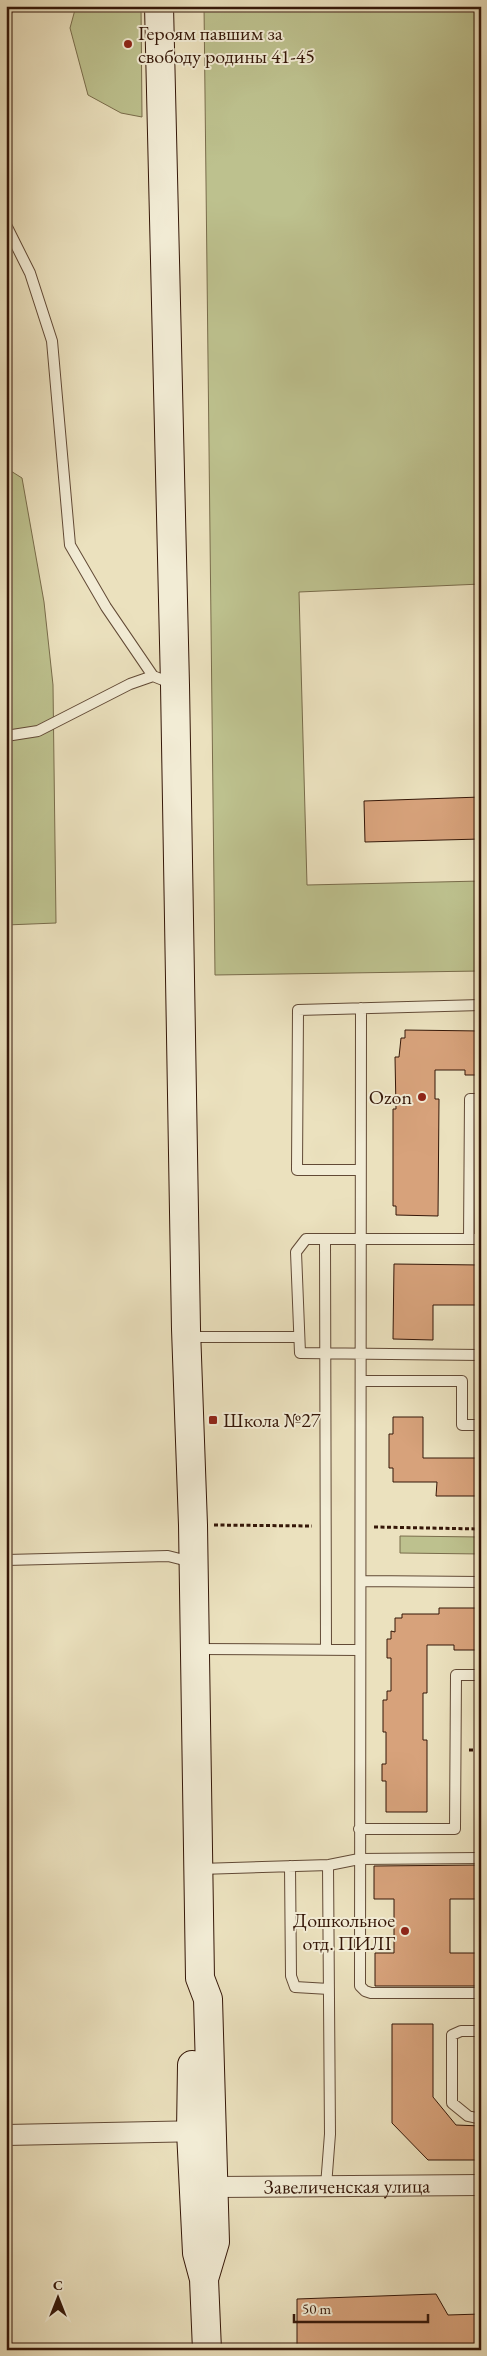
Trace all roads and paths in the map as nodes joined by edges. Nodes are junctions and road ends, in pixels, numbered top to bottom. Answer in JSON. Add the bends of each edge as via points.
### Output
{"nodes":[{"id":1,"x":10,"y":6,"type":"edge"},
{"id":2,"x":159,"y":6,"type":"edge"},
{"id":3,"x":6,"y":12,"type":"edge"},
{"id":4,"x":6,"y":225,"type":"edge"},
{"id":5,"x":164,"y":681,"type":"junction"},
{"id":6,"x":6,"y":736,"type":"edge"},
{"id":7,"x":481,"y":1005,"type":"edge"},
{"id":8,"x":361,"y":1008,"type":"junction"},
{"id":9,"x":481,"y":1099,"type":"edge"},
{"id":10,"x":360,"y":1170,"type":"junction"},
{"id":11,"x":360,"y":1238,"type":"junction"},
{"id":12,"x":325,"y":1239,"type":"junction"},
{"id":13,"x":469,"y":1239,"type":"junction"},
{"id":14,"x":481,"y":1239,"type":"edge"},
{"id":15,"x":186,"y":1337,"type":"junction"},
{"id":16,"x":299,"y":1337,"type":"junction"},
{"id":17,"x":325,"y":1354,"type":"junction"},
{"id":18,"x":362,"y":1354,"type":"junction"},
{"id":19,"x":481,"y":1355,"type":"edge"},
{"id":20,"x":362,"y":1381,"type":"junction"},
{"id":21,"x":481,"y":1425,"type":"edge"},
{"id":22,"x":6,"y":1560,"type":"edge"},
{"id":23,"x":193,"y":1562,"type":"junction"},
{"id":24,"x":361,"y":1581,"type":"junction"},
{"id":25,"x":481,"y":1582,"type":"edge"},
{"id":26,"x":194,"y":1649,"type":"junction"},
{"id":27,"x":326,"y":1650,"type":"junction"},
{"id":28,"x":360,"y":1650,"type":"junction"},
{"id":29,"x":481,"y":1675,"type":"edge"},
{"id":30,"x":359,"y":1829,"type":"junction"},
{"id":31,"x":359,"y":1858,"type":"junction"},
{"id":32,"x":481,"y":1858,"type":"edge"},
{"id":33,"x":328,"y":1865,"type":"junction"},
{"id":34,"x":290,"y":1866,"type":"junction"},
{"id":35,"x":199,"y":1869,"type":"junction"},
{"id":36,"x":329,"y":1989,"type":"junction"},
{"id":37,"x":481,"y":1993,"type":"edge"},
{"id":38,"x":481,"y":2031,"type":"edge"},
{"id":39,"x":481,"y":2119,"type":"edge"},
{"id":40,"x":202,"y":2131,"type":"junction"},
{"id":41,"x":6,"y":2134,"type":"edge"},
{"id":42,"x":481,"y":2185,"type":"edge"},
{"id":43,"x":326,"y":2186,"type":"junction"},
{"id":44,"x":214,"y":2187,"type":"junction"},
{"id":45,"x":204,"y":2279,"type":"junction"},
{"id":46,"x":207,"y":2350,"type":"edge"}],
"edges":[{"from":1,"to":3,"type":"lane"},
{"from":2,"to":5,"type":"street"},
{"from":4,"to":5,"type":"lane","via":[[30,273],[52,341],[70,545],[106,607]]},
{"from":5,"to":6,"type":"lane","via":[[130,684],[38,730]]},
{"from":5,"to":15,"type":"street"},
{"from":7,"to":8,"type":"lane"},
{"from":8,"to":10,"type":"lane"},
{"from":8,"to":10,"type":"lane","via":[[298,1010],[297,1150],[297,1170]]},
{"from":9,"to":13,"type":"lane","via":[[470,1099]]},
{"from":10,"to":11,"type":"lane"},
{"from":11,"to":12,"type":"lane"},
{"from":11,"to":13,"type":"lane"},
{"from":11,"to":18,"type":"lane"},
{"from":12,"to":16,"type":"lane","via":[[306,1239],[296,1252]]},
{"from":12,"to":17,"type":"lane"},
{"from":13,"to":14,"type":"lane"},
{"from":15,"to":16,"type":"lane"},
{"from":15,"to":23,"type":"street"},
{"from":16,"to":17,"type":"lane","via":[[300,1353]]},
{"from":17,"to":18,"type":"lane"},
{"from":17,"to":27,"type":"lane"},
{"from":18,"to":19,"type":"lane"},
{"from":18,"to":20,"type":"lane"},
{"from":20,"to":21,"type":"lane","via":[[462,1382],[462,1425]]},
{"from":20,"to":24,"type":"lane"},
{"from":22,"to":23,"type":"lane","via":[[168,1556]]},
{"from":23,"to":26,"type":"street"},
{"from":24,"to":25,"type":"lane"},
{"from":24,"to":28,"type":"lane"},
{"from":26,"to":27,"type":"lane"},
{"from":26,"to":35,"type":"street"},
{"from":27,"to":28,"type":"lane"},
{"from":28,"to":30,"type":"lane"},
{"from":29,"to":30,"type":"lane","via":[[456,1675],[455,1830]]},
{"from":30,"to":31,"type":"lane"},
{"from":31,"to":32,"type":"lane"},
{"from":31,"to":33,"type":"lane"},
{"from":31,"to":37,"type":"lane","via":[[360,1986],[365,1991]]},
{"from":33,"to":34,"type":"lane"},
{"from":33,"to":36,"type":"lane"},
{"from":34,"to":35,"type":"lane"},
{"from":34,"to":36,"type":"lane","via":[[291,1976],[295,1987]]},
{"from":35,"to":40,"type":"street","via":[[200,1978],[193,1995]]},
{"from":36,"to":43,"type":"lane","via":[[330,2134]]},
{"from":38,"to":39,"type":"lane","via":[[452,2035],[452,2103],[468,2116]]},
{"from":40,"to":41,"type":"street"},
{"from":40,"to":44,"type":"street"},
{"from":40,"to":45,"type":"street","via":[[197,2253]]},
{"from":42,"to":43,"type":"street","name":"Завеличенская улица"},
{"from":43,"to":44,"type":"street","name":"Завеличенская улица"},
{"from":44,"to":45,"type":"street","via":[[215,2242]]},
{"from":45,"to":46,"type":"street"}]}
